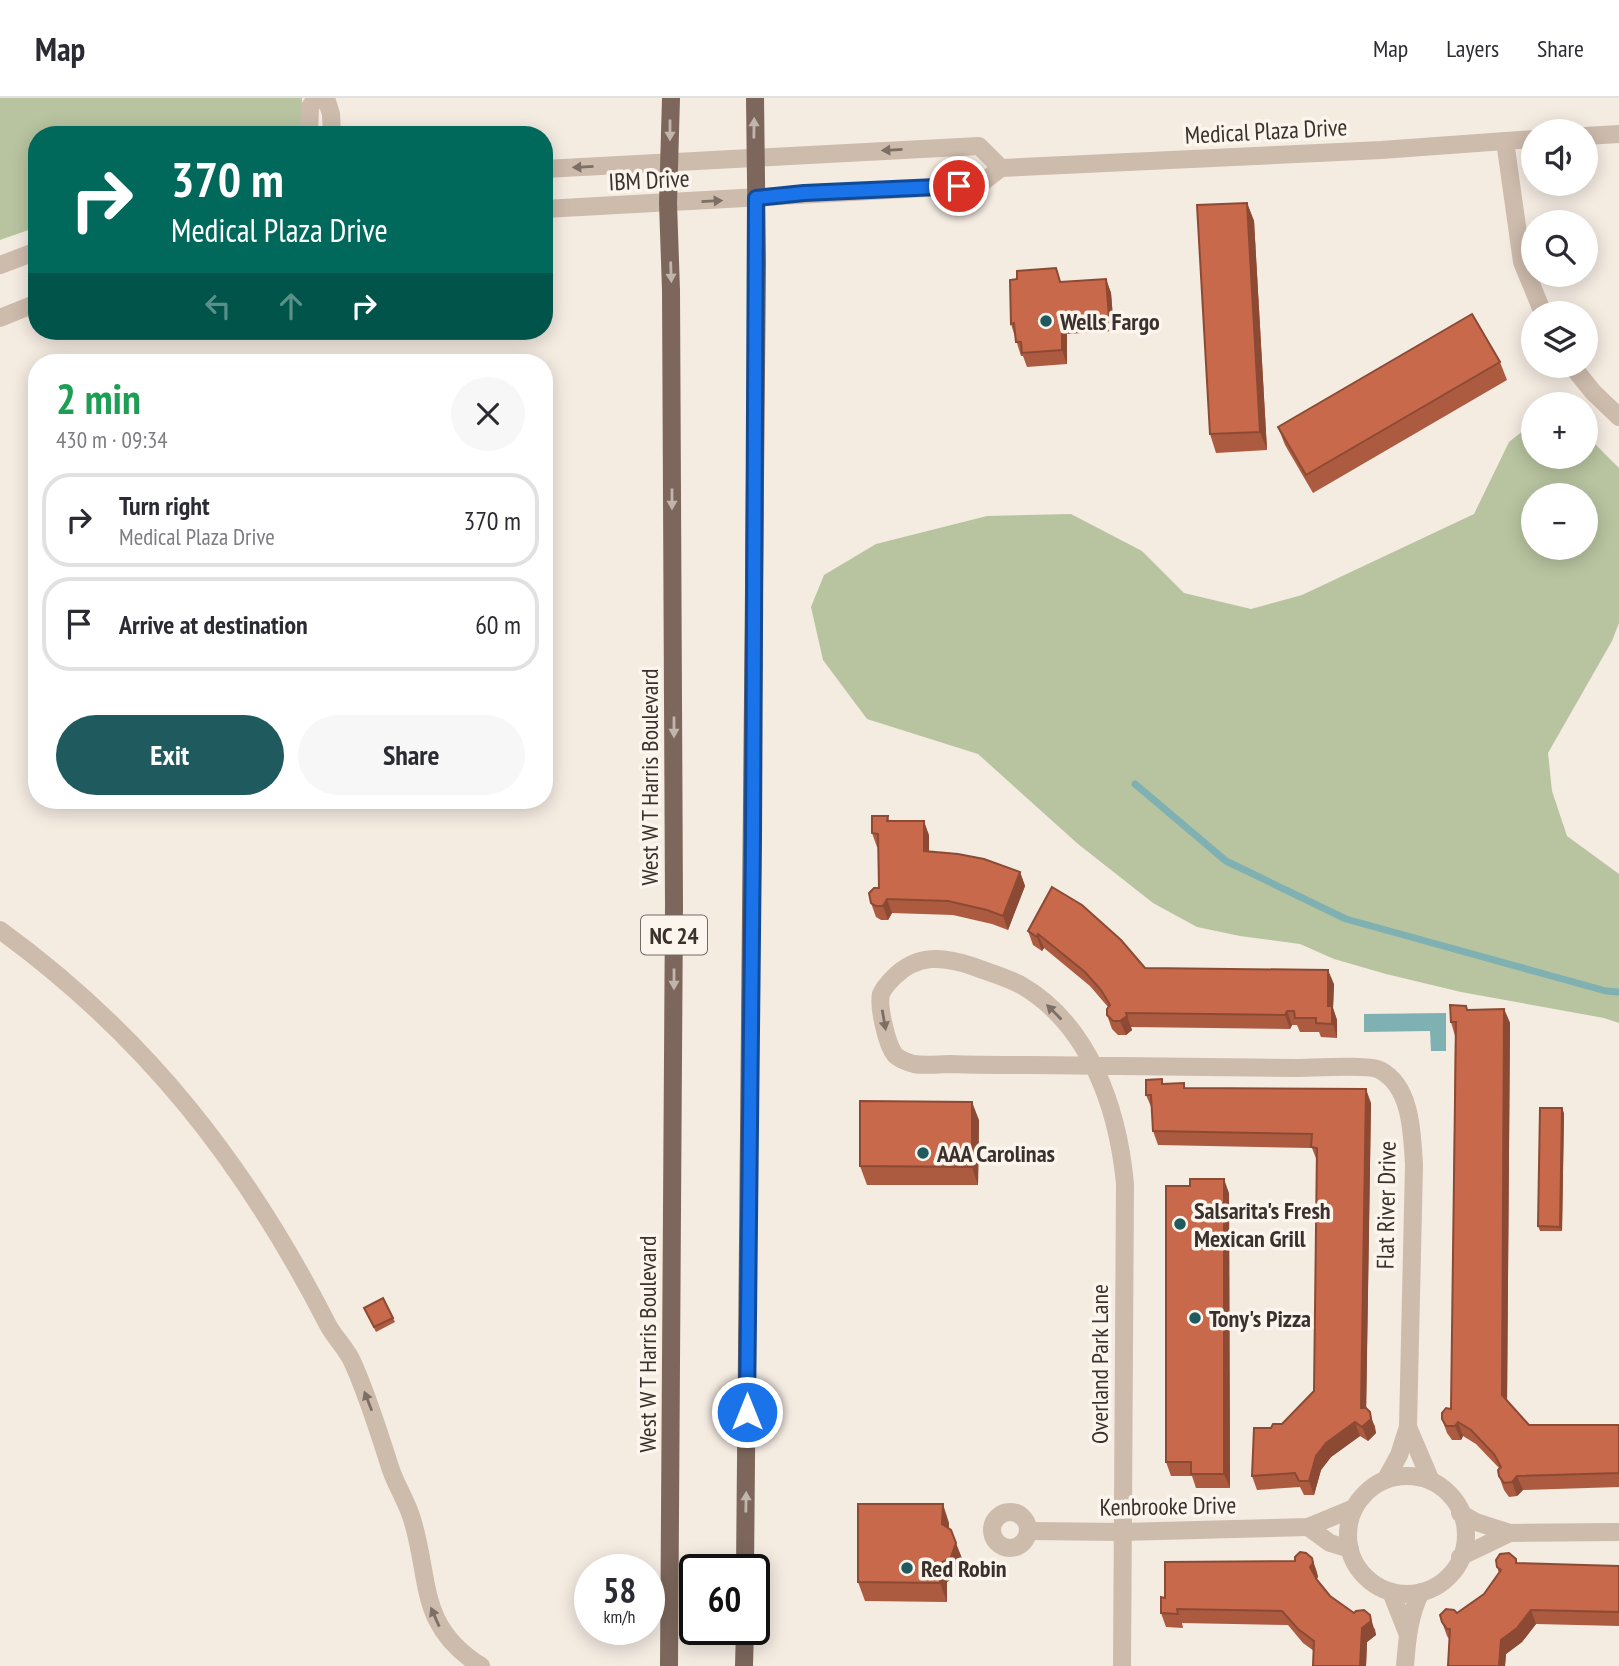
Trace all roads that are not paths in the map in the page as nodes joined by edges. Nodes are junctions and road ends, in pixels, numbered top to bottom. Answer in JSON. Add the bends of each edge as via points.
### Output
{"nodes":[{"id":1,"x":316,"y":98,"type":"edge"},
{"id":2,"x":326,"y":98,"type":"edge"},
{"id":3,"x":671,"y":98,"type":"edge"},
{"id":4,"x":755,"y":98,"type":"edge"},
{"id":5,"x":309,"y":126,"type":"edge"},
{"id":6,"x":332,"y":126,"type":"edge"},
{"id":7,"x":1619,"y":134,"type":"edge"},
{"id":8,"x":1598,"y":135,"type":"edge"},
{"id":9,"x":1521,"y":140,"type":"edge"},
{"id":10,"x":1505,"y":141,"type":"junction"},
{"id":11,"x":754,"y":158,"type":"junction"},
{"id":12,"x":670,"y":162,"type":"junction"},
{"id":13,"x":553,"y":168,"type":"edge"},
{"id":14,"x":1000,"y":168,"type":"junction"},
{"id":15,"x":756,"y":198,"type":"junction"},
{"id":16,"x":668,"y":203,"type":"junction"},
{"id":17,"x":553,"y":209,"type":"edge"},
{"id":18,"x":28,"y":254,"type":"edge"},
{"id":19,"x":0,"y":265,"type":"edge"},
{"id":20,"x":1538,"y":301,"type":"edge"},
{"id":21,"x":28,"y":307,"type":"edge"},
{"id":22,"x":0,"y":318,"type":"edge"},
{"id":23,"x":1582,"y":378,"type":"edge"},
{"id":24,"x":1619,"y":417,"type":"edge"},
{"id":25,"x":0,"y":930,"type":"edge"},
{"id":26,"x":1096,"y":1066,"type":"junction"},
{"id":27,"x":1408,"y":1427,"type":"junction"},
{"id":28,"x":1386,"y":1479,"type":"junction"},
{"id":29,"x":1431,"y":1481,"type":"junction"},
{"id":30,"x":1354,"y":1508,"type":"junction"},
{"id":31,"x":1460,"y":1513,"type":"junction"},
{"id":32,"x":1308,"y":1527,"type":"junction"},
{"id":33,"x":1028,"y":1531,"type":"dead end"},
{"id":34,"x":1122,"y":1532,"type":"junction"},
{"id":35,"x":1619,"y":1532,"type":"edge"},
{"id":36,"x":1510,"y":1533,"type":"junction"},
{"id":37,"x":1350,"y":1549,"type":"junction"},
{"id":38,"x":745,"y":1554,"type":"edge"},
{"id":39,"x":1460,"y":1557,"type":"junction"},
{"id":40,"x":1391,"y":1592,"type":"junction"},
{"id":41,"x":1421,"y":1592,"type":"junction"},
{"id":42,"x":1408,"y":1635,"type":"junction"},
{"id":43,"x":745,"y":1645,"type":"edge"},
{"id":44,"x":481,"y":1666,"type":"edge"},
{"id":45,"x":669,"y":1666,"type":"edge"},
{"id":46,"x":744,"y":1666,"type":"edge"},
{"id":47,"x":1122,"y":1666,"type":"edge"},
{"id":48,"x":1405,"y":1666,"type":"edge"}],
"edges":[{"from":1,"to":5,"type":"street","via":[[310,107]]},
{"from":2,"to":6,"type":"street"},
{"from":3,"to":12,"type":"main road","name":"West W T Harris Boulevard","number":"NC 24","one_way":true},
{"from":11,"to":4,"type":"main road","one_way":true},
{"from":7,"to":8,"type":"street"},
{"from":9,"to":10,"type":"street","name":"Medical Plaza Drive"},
{"from":10,"to":14,"type":"street","name":"Medical Plaza Drive"},
{"from":10,"to":20,"type":"street","via":[[1522,262]]},
{"from":11,"to":12,"type":"street","name":"IBM Drive"},
{"from":14,"to":11,"type":"street","one_way":true,"via":[[979,146]]},
{"from":11,"to":15,"type":"main road"},
{"from":12,"to":13,"type":"street","name":"IBM Drive","one_way":true},
{"from":12,"to":16,"type":"main road","name":"West W T Harris Boulevard","number":"NC 24"},
{"from":14,"to":15,"type":"street","name":"Medical Plaza Drive","via":[[979,185]]},
{"from":16,"to":15,"type":"street","name":"IBM Drive","one_way":true},
{"from":38,"to":15,"type":"main road","one_way":true},
{"from":16,"to":17,"type":"street","name":"IBM Drive"},
{"from":16,"to":45,"type":"main road","name":"West W T Harris Boulevard","number":"NC 24","one_way":true,"via":[[674,864]]},
{"from":18,"to":19,"type":"street"},
{"from":21,"to":22,"type":"street"},
{"from":23,"to":24,"type":"street"},
{"from":44,"to":25,"type":"street","one_way":true,"via":[[455,1646],[434,1618],[412,1517],[351,1359],[249,1186],[158,1070],[100,1013]]},
{"from":26,"to":26,"type":"street","name":"Flat River Drive","one_way":true,"via":[[1041,999],[1020,985],[953,959],[927,957],[907,965],[881,994],[888,1040],[896,1056],[913,1064]]},
{"from":26,"to":27,"type":"street","name":"Flat River Drive","via":[[1377,1068],[1391,1077],[1403,1096],[1411,1125],[1414,1165]]},
{"from":26,"to":34,"type":"street","name":"Overland Park Lane","via":[[1122,1154],[1125,1184]]},
{"from":27,"to":28,"type":"street","name":"Flat River Drive"},
{"from":27,"to":29,"type":"street","name":"Flat River Drive"},
{"from":28,"to":29,"type":"street","via":[[1408,1476]]},
{"from":28,"to":30,"type":"street","name":"Flat River Drive","via":[[1366,1492]]},
{"from":29,"to":31,"type":"street","name":"Flat River Drive","via":[[1447,1491]]},
{"from":30,"to":32,"type":"street","name":"Kenbrooke Drive"},
{"from":30,"to":37,"type":"street","via":[[1348,1533]]},
{"from":31,"to":36,"type":"street"},
{"from":31,"to":39,"type":"street","via":[[1465,1532]]},
{"from":32,"to":34,"type":"street","name":"Kenbrooke Drive"},
{"from":32,"to":37,"type":"street"},
{"from":33,"to":34,"type":"street","name":"Kenbrooke Drive"},
{"from":34,"to":47,"type":"street","name":"Overland Park Lane"},
{"from":35,"to":36,"type":"street"},
{"from":36,"to":39,"type":"street"},
{"from":37,"to":40,"type":"street","via":[[1367,1578]]},
{"from":39,"to":41,"type":"street","via":[[1443,1581]]},
{"from":40,"to":41,"type":"street"},
{"from":40,"to":42,"type":"street"},
{"from":41,"to":42,"type":"street"},
{"from":42,"to":48,"type":"street"},
{"from":43,"to":46,"type":"main road"}]}
